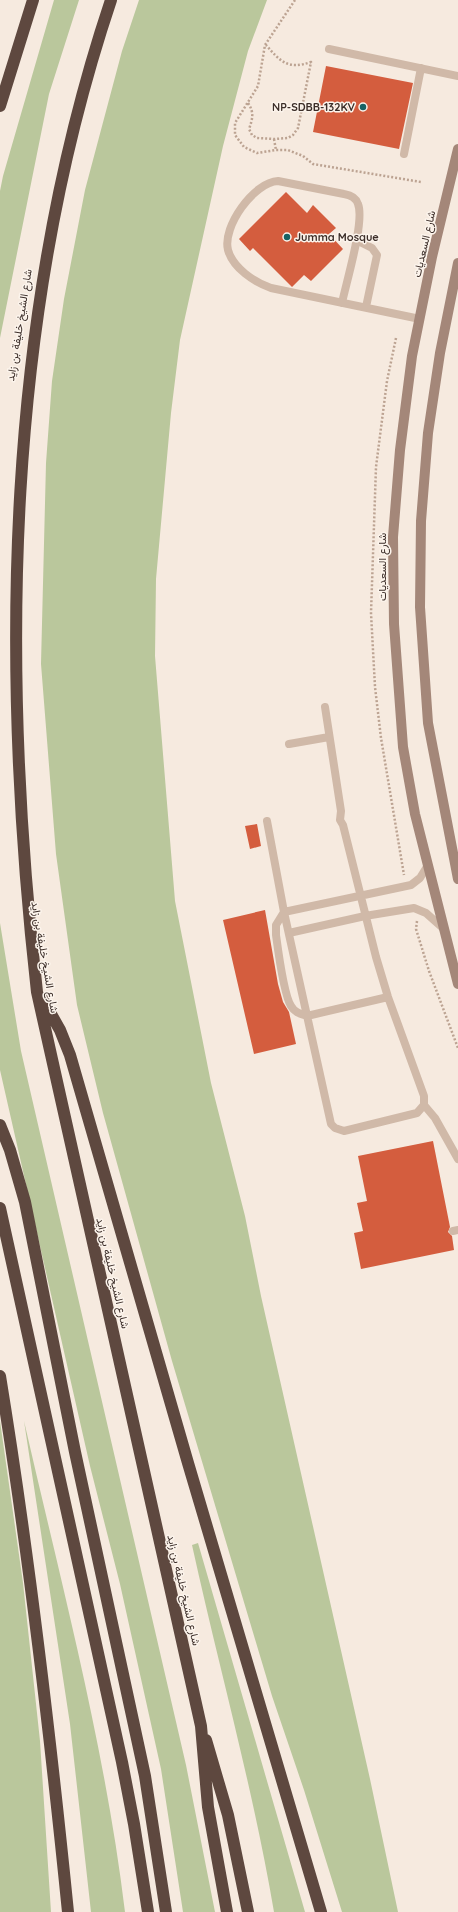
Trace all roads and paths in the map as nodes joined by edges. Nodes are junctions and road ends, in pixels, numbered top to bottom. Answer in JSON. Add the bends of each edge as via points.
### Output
{"nodes":[{"id":1,"x":33,"y":0,"type":"edge"},
{"id":2,"x":111,"y":0,"type":"edge"},
{"id":3,"x":295,"y":0,"type":"edge"},
{"id":4,"x":265,"y":44,"type":"junction"},
{"id":5,"x":329,"y":49,"type":"dead end"},
{"id":6,"x":420,"y":68,"type":"junction"},
{"id":7,"x":458,"y":76,"type":"edge"},
{"id":8,"x":248,"y":102,"type":"junction"},
{"id":9,"x":0,"y":106,"type":"edge"},
{"id":10,"x":274,"y":139,"type":"junction"},
{"id":11,"x":458,"y":149,"type":"edge"},
{"id":12,"x":276,"y":150,"type":"junction"},
{"id":13,"x":404,"y":154,"type":"dead end"},
{"id":14,"x":421,"y":182,"type":"dead end"},
{"id":15,"x":356,"y":240,"type":"junction"},
{"id":16,"x":458,"y":263,"type":"edge"},
{"id":17,"x":342,"y":303,"type":"junction"},
{"id":18,"x":366,"y":307,"type":"junction"},
{"id":19,"x":420,"y":319,"type":"junction"},
{"id":20,"x":325,"y":707,"type":"dead end"},
{"id":21,"x":329,"y":737,"type":"junction"},
{"id":22,"x":289,"y":744,"type":"dead end"},
{"id":23,"x":267,"y":822,"type":"dead end"},
{"id":24,"x":428,"y":865,"type":"junction"},
{"id":25,"x":458,"y":880,"type":"edge"},
{"id":26,"x":359,"y":895,"type":"junction"},
{"id":27,"x":284,"y":912,"type":"junction"},
{"id":28,"x":365,"y":916,"type":"junction"},
{"id":29,"x":417,"y":921,"type":"dead end"},
{"id":30,"x":444,"y":929,"type":"junction"},
{"id":31,"x":289,"y":933,"type":"junction"},
{"id":32,"x":458,"y":984,"type":"edge"},
{"id":33,"x":37,"y":992,"type":"junction"},
{"id":34,"x":388,"y":997,"type":"junction"},
{"id":35,"x":307,"y":1016,"type":"junction"},
{"id":36,"x":458,"y":1048,"type":"edge"},
{"id":37,"x":424,"y":1105,"type":"junction"},
{"id":38,"x":0,"y":1125,"type":"edge"},
{"id":39,"x":458,"y":1159,"type":"edge"},
{"id":40,"x":0,"y":1208,"type":"edge"},
{"id":41,"x":0,"y":1376,"type":"edge"},
{"id":42,"x":201,"y":1726,"type":"junction"},
{"id":43,"x":68,"y":1912,"type":"edge"},
{"id":44,"x":148,"y":1912,"type":"edge"},
{"id":45,"x":166,"y":1912,"type":"edge"},
{"id":46,"x":227,"y":1912,"type":"edge"},
{"id":47,"x":248,"y":1912,"type":"edge"},
{"id":48,"x":321,"y":1912,"type":"edge"}],
"edges":[{"from":1,"to":9,"type":"highway"},
{"from":2,"to":33,"type":"highway","name":"شارع الشيخ خليفة بن زايد","via":[[76,117],[47,238],[35,299],[12,490],[6,605],[6,721],[20,883]]},
{"from":3,"to":4,"type":"path"},
{"from":4,"to":8,"type":"path","via":[[258,86]]},
{"from":4,"to":10,"type":"path","via":[[288,65],[299,66],[311,62],[298,128],[288,138]]},
{"from":5,"to":6,"type":"lane"},
{"from":6,"to":7,"type":"lane"},
{"from":6,"to":13,"type":"lane"},
{"from":8,"to":10,"type":"path","via":[[253,117],[249,129],[252,135],[257,138]]},
{"from":8,"to":12,"type":"path","via":[[235,123],[236,135],[244,147],[257,154]]},
{"from":10,"to":12,"type":"path"},
{"from":11,"to":19,"type":"street","name":"شارع السعديات"},
{"from":12,"to":14,"type":"path","via":[[296,153],[313,164]]},
{"from":15,"to":17,"type":"lane"},
{"from":15,"to":17,"type":"lane","via":[[360,214],[359,206],[351,196],[278,181],[262,185],[243,205],[234,220],[228,240],[230,257],[256,282],[270,288]]},
{"from":15,"to":18,"type":"lane","via":[[372,248],[377,255]]},
{"from":16,"to":25,"type":"street","via":[[440,353],[428,433],[421,521],[420,607],[428,723]]},
{"from":17,"to":18,"type":"lane"},
{"from":18,"to":19,"type":"lane"},
{"from":19,"to":24,"type":"street","name":"شارع السعديات","via":[[412,356],[400,450],[393,537],[394,624],[403,747],[415,814]]},
{"from":20,"to":21,"type":"lane"},
{"from":21,"to":22,"type":"lane"},
{"from":21,"to":26,"type":"lane","via":[[341,811],[340,820]]},
{"from":23,"to":27,"type":"lane"},
{"from":24,"to":26,"type":"lane","via":[[420,878],[411,885]]},
{"from":24,"to":30,"type":"street","name":"شارع السعديات"},
{"from":26,"to":27,"type":"lane"},
{"from":26,"to":28,"type":"lane"},
{"from":27,"to":31,"type":"lane"},
{"from":27,"to":35,"type":"lane","via":[[278,920],[276,930],[288,997],[292,1007]]},
{"from":28,"to":30,"type":"lane","via":[[414,908],[426,913]]},
{"from":28,"to":31,"type":"lane"},
{"from":28,"to":34,"type":"lane"},
{"from":29,"to":36,"type":"path","via":[[416,929],[425,958]]},
{"from":30,"to":32,"type":"street","name":"شارع السعديات"},
{"from":31,"to":35,"type":"lane"},
{"from":33,"to":42,"type":"highway","name":"شارع الشيخ خليفة بن زايد"},
{"from":33,"to":48,"type":"highway","via":[[54,1018],[70,1055]]},
{"from":34,"to":35,"type":"lane"},
{"from":34,"to":37,"type":"lane","via":[[423,1092]]},
{"from":35,"to":37,"type":"lane","via":[[331,1124],[335,1128],[348,1131],[413,1115]]},
{"from":37,"to":39,"type":"lane","via":[[435,1118]]},
{"from":38,"to":45,"type":"highway","via":[[15,1163],[25,1202],[76,1459],[145,1776]]},
{"from":40,"to":44,"type":"highway","via":[[122,1762]]},
{"from":41,"to":43,"type":"highway","via":[[23,1523],[51,1744]]},
{"from":42,"to":46,"type":"highway","name":"شارع الشيخ خليفة بن زايد","via":[[208,1807]]},
{"from":42,"to":47,"type":"highway","via":[[228,1815]]}]}
